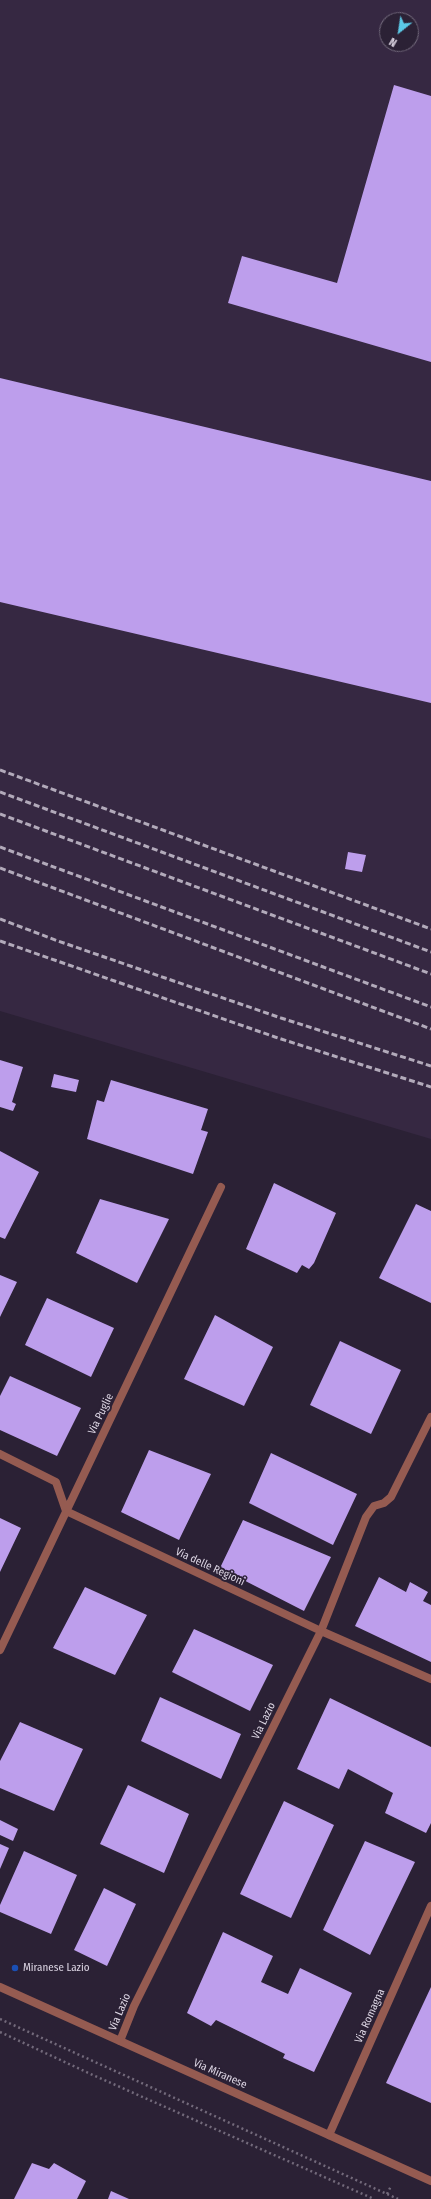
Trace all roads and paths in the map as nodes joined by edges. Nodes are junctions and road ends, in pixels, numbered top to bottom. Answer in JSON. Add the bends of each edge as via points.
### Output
{"nodes":[{"id":1,"x":221,"y":1187,"type":"dead end"},
{"id":2,"x":431,"y":1417,"type":"edge"},
{"id":3,"x":0,"y":1454,"type":"edge"},
{"id":4,"x":66,"y":1510,"type":"junction"},
{"id":5,"x":320,"y":1632,"type":"junction"},
{"id":6,"x":0,"y":1650,"type":"edge"},
{"id":7,"x":431,"y":1679,"type":"edge"},
{"id":8,"x":431,"y":1906,"type":"edge"},
{"id":9,"x":0,"y":1987,"type":"edge"},
{"id":10,"x":0,"y":2019,"type":"edge"},
{"id":11,"x":0,"y":2032,"type":"edge"},
{"id":12,"x":120,"y":2041,"type":"junction"},
{"id":13,"x":329,"y":2135,"type":"junction"},
{"id":14,"x":431,"y":2181,"type":"edge"},
{"id":15,"x":374,"y":2199,"type":"edge"},
{"id":16,"x":398,"y":2199,"type":"edge"}],
"edges":[{"from":1,"to":4,"type":"street","name":"Via Puglie"},
{"from":2,"to":5,"type":"street","name":"Via Lazio","via":[[391,1497],[374,1506],[366,1517]]},
{"from":3,"to":4,"type":"street","via":[[56,1482]]},
{"from":4,"to":5,"type":"street","name":"Via delle Regioni"},
{"from":4,"to":6,"type":"street","name":"Via Puglie"},
{"from":5,"to":7,"type":"street","name":"Via delle Regioni"},
{"from":5,"to":12,"type":"street","name":"Via Lazio","via":[[134,2006]]},
{"from":8,"to":13,"type":"street","name":"Via Romagna"},
{"from":9,"to":12,"type":"street","name":"Via Miranese"},
{"from":10,"to":16,"type":"path"},
{"from":11,"to":15,"type":"path"},
{"from":12,"to":13,"type":"street","name":"Via Miranese"},
{"from":13,"to":14,"type":"street","name":"Via Miranese"}]}
